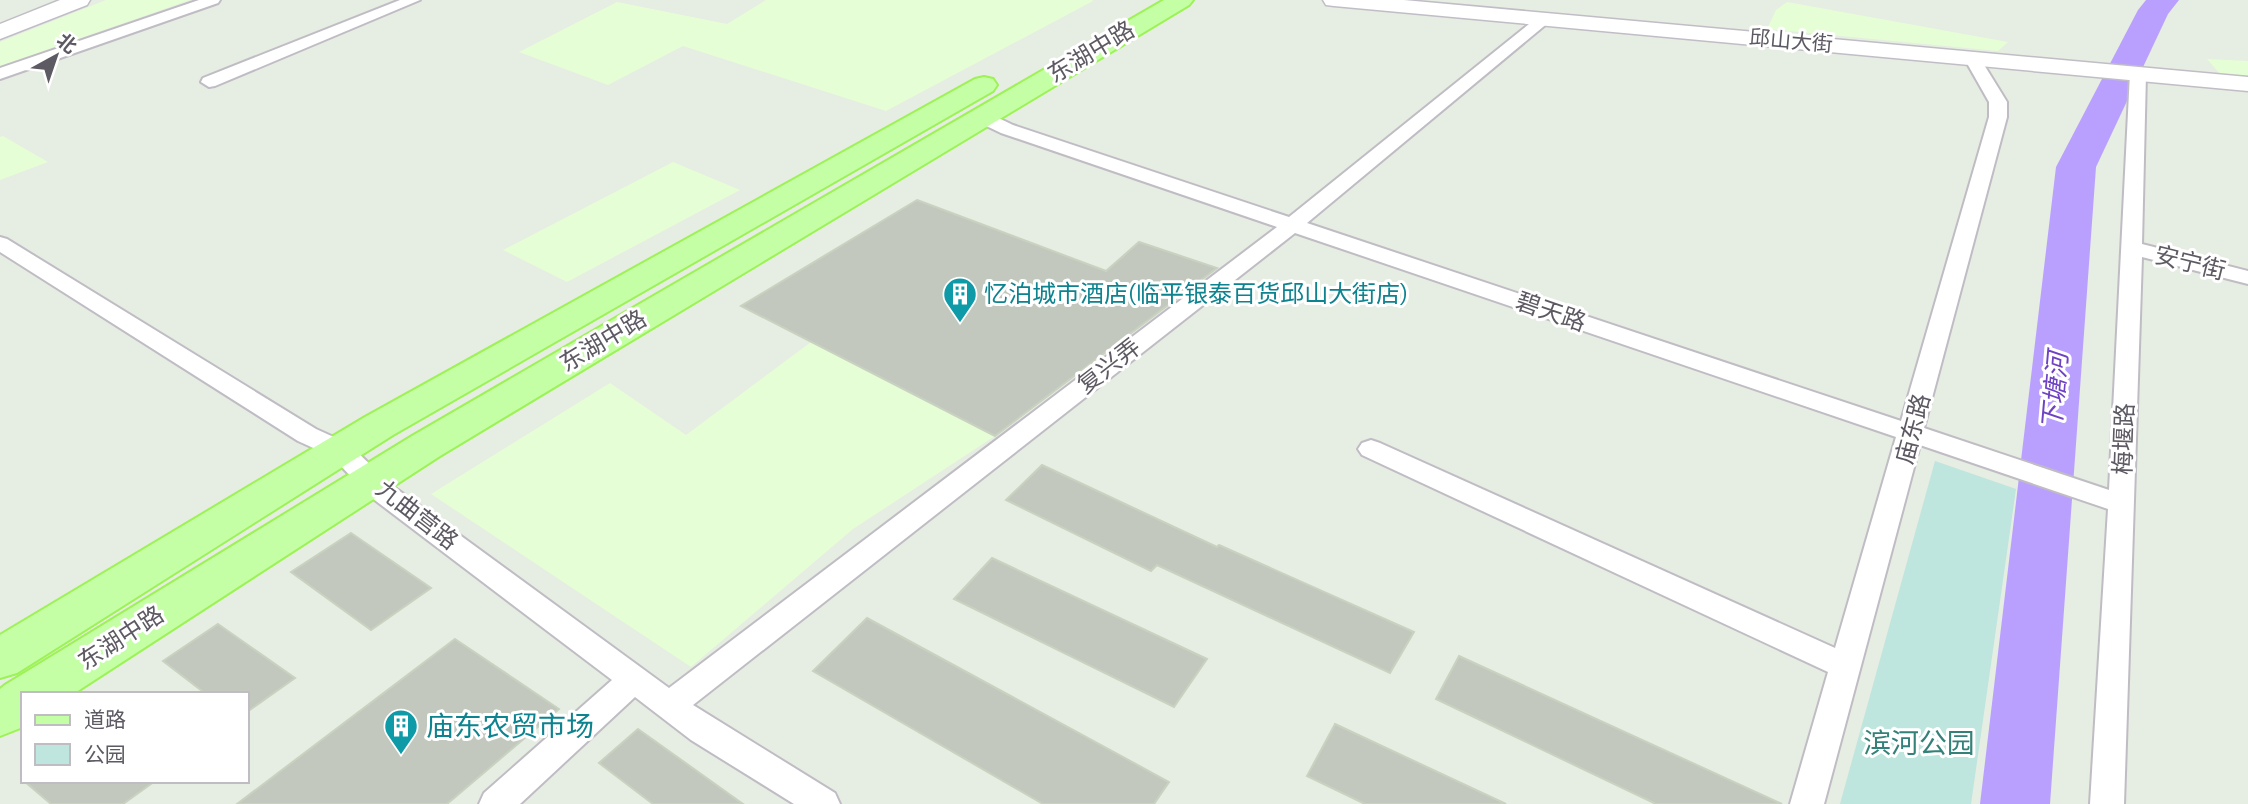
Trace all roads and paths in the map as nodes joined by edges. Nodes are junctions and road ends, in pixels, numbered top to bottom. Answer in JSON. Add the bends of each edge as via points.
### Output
{"nodes":[{"id":1,"x":79,"y":0,"type":"edge"},
{"id":2,"x":213,"y":0,"type":"edge"},
{"id":3,"x":413,"y":0,"type":"edge"},
{"id":4,"x":1133,"y":0,"type":"edge"},
{"id":5,"x":1181,"y":0,"type":"edge"},
{"id":6,"x":1334,"y":0,"type":"edge"},
{"id":7,"x":1544,"y":19,"type":"junction"},
{"id":8,"x":0,"y":32,"type":"edge"},
{"id":9,"x":1972,"y":58,"type":"junction"},
{"id":10,"x":2137,"y":73,"type":"junction"},
{"id":11,"x":0,"y":74,"type":"edge"},
{"id":12,"x":209,"y":82,"type":"dead end"},
{"id":13,"x":2248,"y":84,"type":"edge"},
{"id":14,"x":982,"y":117,"type":"junction"},
{"id":15,"x":1292,"y":225,"type":"junction"},
{"id":16,"x":0,"y":243,"type":"edge"},
{"id":17,"x":2132,"y":248,"type":"junction"},
{"id":18,"x":2248,"y":278,"type":"edge"},
{"id":19,"x":1912,"y":433,"type":"junction"},
{"id":20,"x":1371,"y":449,"type":"dead end"},
{"id":21,"x":340,"y":450,"type":"junction"},
{"id":22,"x":371,"y":480,"type":"junction"},
{"id":23,"x":2121,"y":503,"type":"junction"},
{"id":24,"x":0,"y":659,"type":"edge"},
{"id":25,"x":1846,"y":666,"type":"junction"},
{"id":26,"x":634,"y":679,"type":"junction"},
{"id":27,"x":36,"y":692,"type":"edge"},
{"id":28,"x":21,"y":702,"type":"edge"},
{"id":29,"x":669,"y":706,"type":"junction"},
{"id":30,"x":0,"y":715,"type":"edge"},
{"id":31,"x":496,"y":804,"type":"edge"},
{"id":32,"x":823,"y":804,"type":"edge"},
{"id":33,"x":1807,"y":804,"type":"edge"},
{"id":34,"x":2107,"y":804,"type":"edge"}],
"edges":[{"from":1,"to":8,"type":"main road"},
{"from":2,"to":11,"type":"street"},
{"from":3,"to":12,"type":"street"},
{"from":4,"to":21,"type":"main road","name":"东湖中路"},
{"from":5,"to":14,"type":"main road","name":"东湖中路"},
{"from":6,"to":7,"type":"main road","name":"邱山大街"},
{"from":7,"to":9,"type":"main road","name":"邱山大街"},
{"from":7,"to":15,"type":"street","name":"复兴弄"},
{"from":9,"to":10,"type":"main road","name":"邱山大街"},
{"from":9,"to":19,"type":"street","name":"庙东路","via":[[1998,102],[1998,117]]},
{"from":10,"to":13,"type":"main road","name":"邱山大街"},
{"from":10,"to":17,"type":"street","name":"梅堰路"},
{"from":14,"to":15,"type":"street","name":"碧天路"},
{"from":14,"to":22,"type":"main road","name":"东湖中路"},
{"from":15,"to":19,"type":"street","name":"碧天路"},
{"from":15,"to":29,"type":"street","name":"复兴弄"},
{"from":16,"to":21,"type":"street","name":"九曲营路","via":[[307,435]]},
{"from":17,"to":18,"type":"street","name":"安宁街"},
{"from":17,"to":23,"type":"street","name":"梅堰路"},
{"from":19,"to":23,"type":"street","name":"碧天路"},
{"from":19,"to":25,"type":"street","name":"庙东路"},
{"from":20,"to":25,"type":"street"},
{"from":21,"to":22,"type":"street","name":"九曲营路"},
{"from":21,"to":24,"type":"main road","name":"东湖中路"},
{"from":22,"to":26,"type":"street","name":"九曲营路"},
{"from":22,"to":27,"type":"main road","name":"东湖中路"},
{"from":23,"to":34,"type":"street","name":"梅堰路"},
{"from":25,"to":33,"type":"street","name":"庙东路"},
{"from":26,"to":29,"type":"street","name":"九曲营路"},
{"from":26,"to":31,"type":"street"},
{"from":28,"to":30,"type":"main road"},
{"from":29,"to":32,"type":"street","name":"九曲营路"}]}
